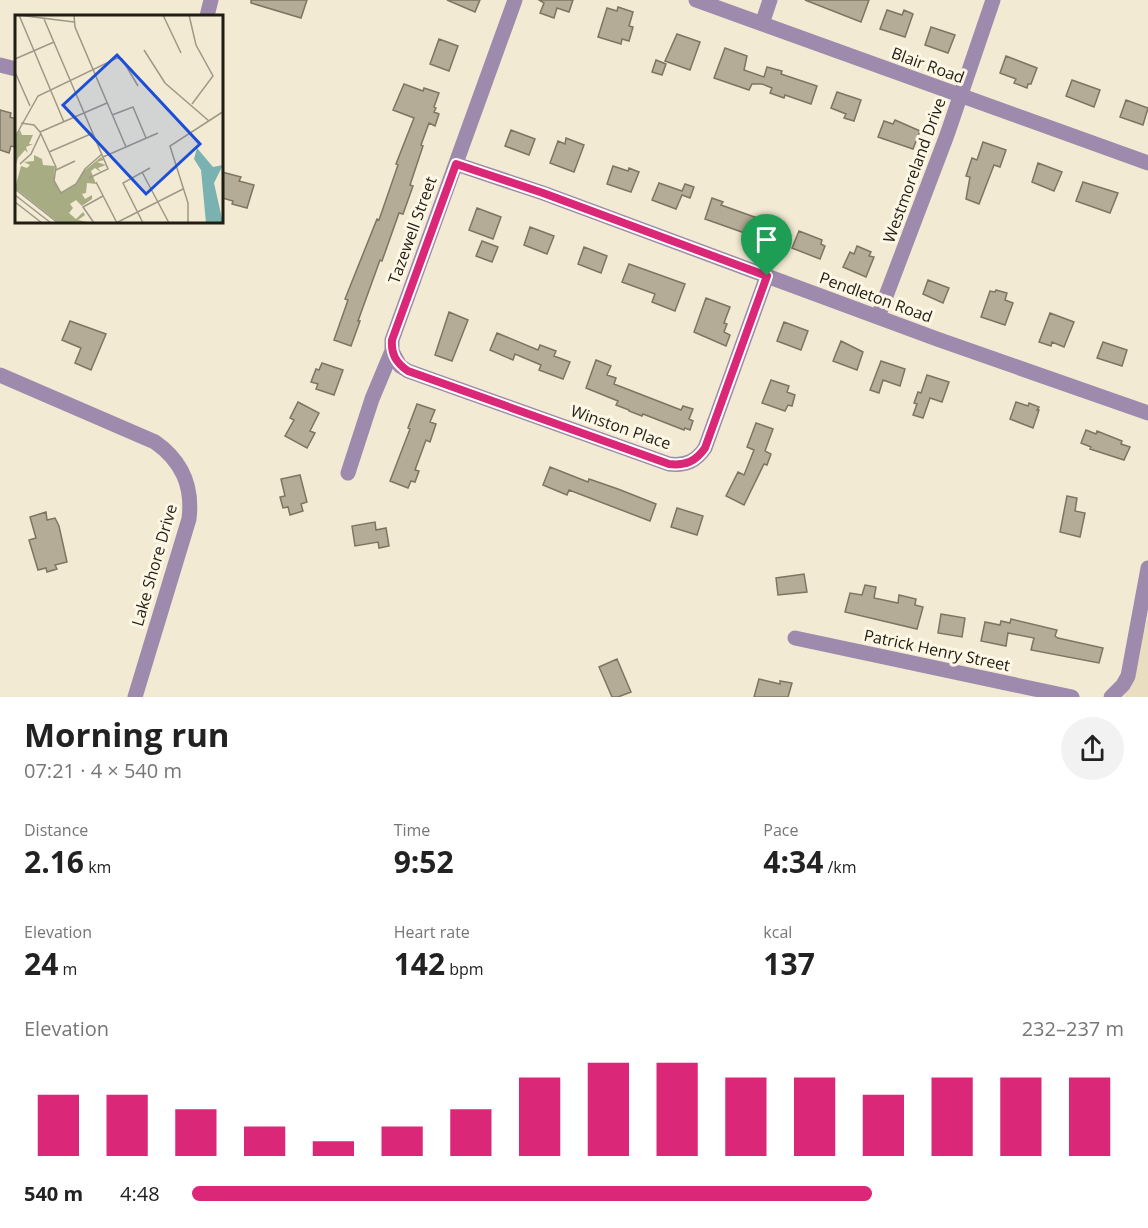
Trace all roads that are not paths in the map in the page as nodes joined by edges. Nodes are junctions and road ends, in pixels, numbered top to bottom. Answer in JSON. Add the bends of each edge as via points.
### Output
{"nodes":[{"id":1,"x":211,"y":0,"type":"edge"},
{"id":2,"x":515,"y":0,"type":"edge"},
{"id":3,"x":696,"y":0,"type":"edge"},
{"id":4,"x":770,"y":0,"type":"edge"},
{"id":5,"x":993,"y":0,"type":"edge"},
{"id":6,"x":207,"y":15,"type":"edge"},
{"id":7,"x":762,"y":24,"type":"junction"},
{"id":8,"x":0,"y":65,"type":"edge"},
{"id":9,"x":15,"y":69,"type":"edge"},
{"id":10,"x":960,"y":96,"type":"junction"},
{"id":11,"x":1148,"y":163,"type":"edge"},
{"id":12,"x":456,"y":164,"type":"junction"},
{"id":13,"x":767,"y":276,"type":"junction"},
{"id":14,"x":878,"y":317,"type":"junction"},
{"id":15,"x":392,"y":351,"type":"junction"},
{"id":16,"x":0,"y":375,"type":"edge"},
{"id":17,"x":1148,"y":413,"type":"edge"},
{"id":18,"x":348,"y":473,"type":"dead end"},
{"id":19,"x":1148,"y":568,"type":"edge"},
{"id":20,"x":795,"y":638,"type":"dead end"},
{"id":21,"x":135,"y":697,"type":"edge"},
{"id":22,"x":1072,"y":697,"type":"edge"},
{"id":23,"x":1111,"y":697,"type":"edge"}],
"edges":[{"from":1,"to":6,"type":"street"},
{"from":2,"to":12,"type":"street","name":"Tazewell Street"},
{"from":3,"to":7,"type":"street","name":"Blair Road"},
{"from":4,"to":7,"type":"street"},
{"from":5,"to":10,"type":"street","name":"Westmoreland Drive"},
{"from":7,"to":10,"type":"street","name":"Blair Road"},
{"from":8,"to":9,"type":"street"},
{"from":10,"to":11,"type":"street","name":"Blair Road"},
{"from":10,"to":14,"type":"street","name":"Westmoreland Drive"},
{"from":12,"to":13,"type":"street","name":"Pendleton Road"},
{"from":12,"to":15,"type":"street","name":"Tazewell Street","via":[[392,340]]},
{"from":13,"to":14,"type":"street","name":"Pendleton Road"},
{"from":13,"to":15,"type":"street","name":"Winston Place","via":[[705,448],[699,457],[679,465],[408,371],[400,366]]},
{"from":14,"to":17,"type":"street","name":"Pendleton Road"},
{"from":15,"to":18,"type":"street","name":"Tazewell Street"},
{"from":16,"to":21,"type":"street","name":"Lake Shore Drive","via":[[155,442],[185,475],[190,496],[189,519]]},
{"from":19,"to":23,"type":"street","via":[[1128,672],[1123,686]]},
{"from":20,"to":22,"type":"street","name":"Patrick Henry Street"}]}
